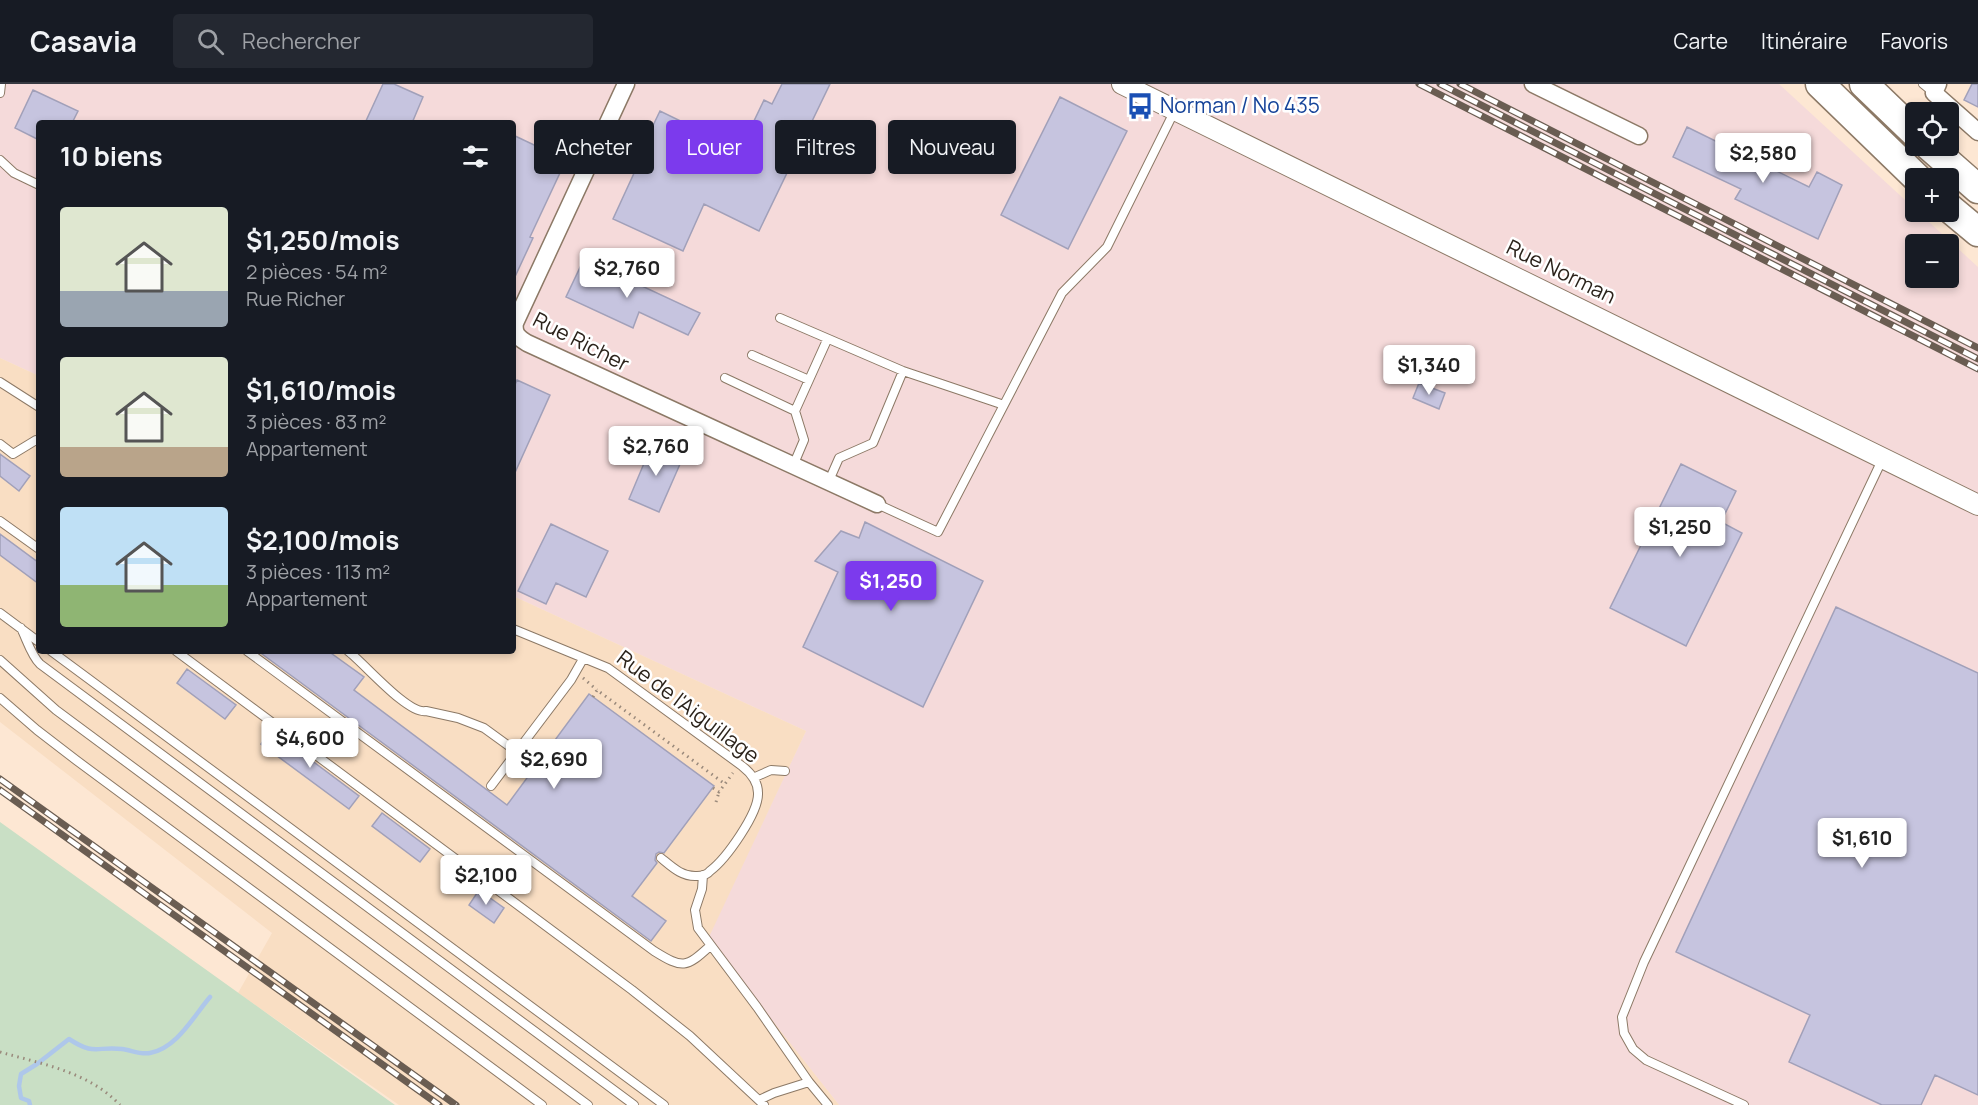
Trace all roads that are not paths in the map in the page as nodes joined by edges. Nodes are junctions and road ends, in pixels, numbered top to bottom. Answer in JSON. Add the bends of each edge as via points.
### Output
{"nodes":[{"id":1,"x":1,"y":84,"type":"edge"},
{"id":2,"x":626,"y":84,"type":"edge"},
{"id":3,"x":1122,"y":84,"type":"edge"},
{"id":4,"x":1533,"y":84,"type":"edge"},
{"id":5,"x":1820,"y":84,"type":"edge"},
{"id":6,"x":1864,"y":84,"type":"edge"},
{"id":7,"x":1932,"y":87,"type":"edge"},
{"id":8,"x":0,"y":93,"type":"edge"},
{"id":9,"x":1175,"y":110,"type":"junction"},
{"id":10,"x":1905,"y":123,"type":"edge"},
{"id":11,"x":1978,"y":132,"type":"edge"},
{"id":12,"x":1639,"y":136,"type":"dead end"},
{"id":13,"x":1940,"y":156,"type":"edge"},
{"id":14,"x":0,"y":160,"type":"edge"},
{"id":15,"x":1907,"y":168,"type":"edge"},
{"id":16,"x":36,"y":183,"type":"edge"},
{"id":17,"x":1978,"y":189,"type":"edge"},
{"id":18,"x":1959,"y":216,"type":"edge"},
{"id":19,"x":1978,"y":232,"type":"edge"},
{"id":20,"x":780,"y":318,"type":"dead end"},
{"id":21,"x":516,"y":322,"type":"edge"},
{"id":22,"x":516,"y":334,"type":"edge"},
{"id":23,"x":827,"y":340,"type":"junction"},
{"id":24,"x":752,"y":355,"type":"dead end"},
{"id":25,"x":903,"y":371,"type":"junction"},
{"id":26,"x":725,"y":378,"type":"dead end"},
{"id":27,"x":809,"y":380,"type":"junction"},
{"id":28,"x":0,"y":382,"type":"edge"},
{"id":29,"x":36,"y":405,"type":"edge"},
{"id":30,"x":1004,"y":405,"type":"junction"},
{"id":31,"x":795,"y":411,"type":"junction"},
{"id":32,"x":36,"y":440,"type":"edge"},
{"id":33,"x":0,"y":444,"type":"edge"},
{"id":34,"x":1883,"y":458,"type":"junction"},
{"id":35,"x":793,"y":466,"type":"junction"},
{"id":36,"x":828,"y":483,"type":"junction"},
{"id":37,"x":876,"y":504,"type":"joint"},
{"id":38,"x":1978,"y":505,"type":"edge"},
{"id":39,"x":0,"y":520,"type":"edge"},
{"id":40,"x":36,"y":547,"type":"edge"},
{"id":41,"x":0,"y":613,"type":"edge"},
{"id":42,"x":21,"y":628,"type":"junction"},
{"id":43,"x":516,"y":630,"type":"edge"},
{"id":44,"x":36,"y":640,"type":"edge"},
{"id":45,"x":55,"y":654,"type":"edge"},
{"id":46,"x":180,"y":654,"type":"edge"},
{"id":47,"x":251,"y":654,"type":"edge"},
{"id":48,"x":352,"y":654,"type":"edge"},
{"id":49,"x":583,"y":658,"type":"junction"},
{"id":50,"x":0,"y":660,"type":"edge"},
{"id":51,"x":0,"y":698,"type":"edge"},
{"id":52,"x":517,"y":752,"type":"junction"},
{"id":53,"x":785,"y":771,"type":"dead end"},
{"id":54,"x":753,"y":778,"type":"junction"},
{"id":55,"x":491,"y":786,"type":"dead end"},
{"id":56,"x":661,"y":858,"type":"dead end"},
{"id":57,"x":703,"y":875,"type":"junction"},
{"id":58,"x":710,"y":946,"type":"junction"},
{"id":59,"x":809,"y":1082,"type":"junction"},
{"id":60,"x":762,"y":1102,"type":"edge"},
{"id":61,"x":542,"y":1105,"type":"edge"},
{"id":62,"x":588,"y":1105,"type":"edge"},
{"id":63,"x":634,"y":1105,"type":"edge"},
{"id":64,"x":664,"y":1105,"type":"edge"},
{"id":65,"x":828,"y":1105,"type":"edge"},
{"id":66,"x":1744,"y":1105,"type":"edge"}],
"edges":[{"from":1,"to":8,"type":"lane"},
{"from":2,"to":21,"type":"street","name":"Rue Richer"},
{"from":3,"to":9,"type":"street","name":"Rue Norman"},
{"from":4,"to":12,"type":"street"},
{"from":5,"to":15,"type":"highway"},
{"from":6,"to":10,"type":"highway"},
{"from":7,"to":11,"type":"street"},
{"from":9,"to":30,"type":"lane","via":[[1107,247],[1062,293]]},
{"from":9,"to":34,"type":"street","name":"Rue Norman"},
{"from":13,"to":17,"type":"highway"},
{"from":14,"to":16,"type":"lane","via":[[14,173]]},
{"from":18,"to":19,"type":"highway"},
{"from":20,"to":23,"type":"lane"},
{"from":22,"to":35,"type":"street","name":"Rue Richer","via":[[527,344]]},
{"from":23,"to":25,"type":"lane"},
{"from":23,"to":27,"type":"lane"},
{"from":24,"to":27,"type":"lane"},
{"from":25,"to":30,"type":"lane"},
{"from":25,"to":36,"type":"lane","via":[[873,442],[839,458]]},
{"from":26,"to":31,"type":"lane"},
{"from":27,"to":31,"type":"lane"},
{"from":28,"to":29,"type":"lane"},
{"from":30,"to":37,"type":"lane","via":[[938,532]]},
{"from":31,"to":35,"type":"lane","via":[[804,440]]},
{"from":32,"to":33,"type":"lane","via":[[13,454]]},
{"from":34,"to":38,"type":"street","name":"Rue Norman"},
{"from":34,"to":66,"type":"lane","via":[[1649,951],[1622,1017],[1632,1049],[1646,1060]]},
{"from":35,"to":36,"type":"street","name":"Rue Richer"},
{"from":36,"to":37,"type":"street","name":"Rue Richer"},
{"from":39,"to":40,"type":"lane"},
{"from":41,"to":42,"type":"lane"},
{"from":42,"to":44,"type":"lane"},
{"from":42,"to":63,"type":"lane","via":[[40,664]]},
{"from":43,"to":49,"type":"lane","name":"Rue de l'Aiguillage"},
{"from":45,"to":64,"type":"lane"},
{"from":46,"to":60,"type":"lane","via":[[623,983],[690,1036]]},
{"from":47,"to":58,"type":"lane","via":[[654,951],[672,961],[688,963]]},
{"from":48,"to":52,"type":"lane","via":[[411,708],[484,728]]},
{"from":49,"to":52,"type":"lane"},
{"from":49,"to":54,"type":"lane","name":"Rue de l'Aiguillage","via":[[610,669]]},
{"from":50,"to":62,"type":"lane","via":[[56,710]]},
{"from":51,"to":61,"type":"lane","via":[[76,760]]},
{"from":52,"to":55,"type":"lane"},
{"from":53,"to":54,"type":"lane","via":[[771,770]]},
{"from":54,"to":57,"type":"lane","name":"Rue de l'Aiguillage","via":[[759,792],[755,810],[737,840]]},
{"from":56,"to":57,"type":"lane","via":[[685,875]]},
{"from":57,"to":58,"type":"lane","via":[[695,916]]},
{"from":58,"to":59,"type":"lane"},
{"from":59,"to":60,"type":"lane"},
{"from":59,"to":65,"type":"lane"}]}
